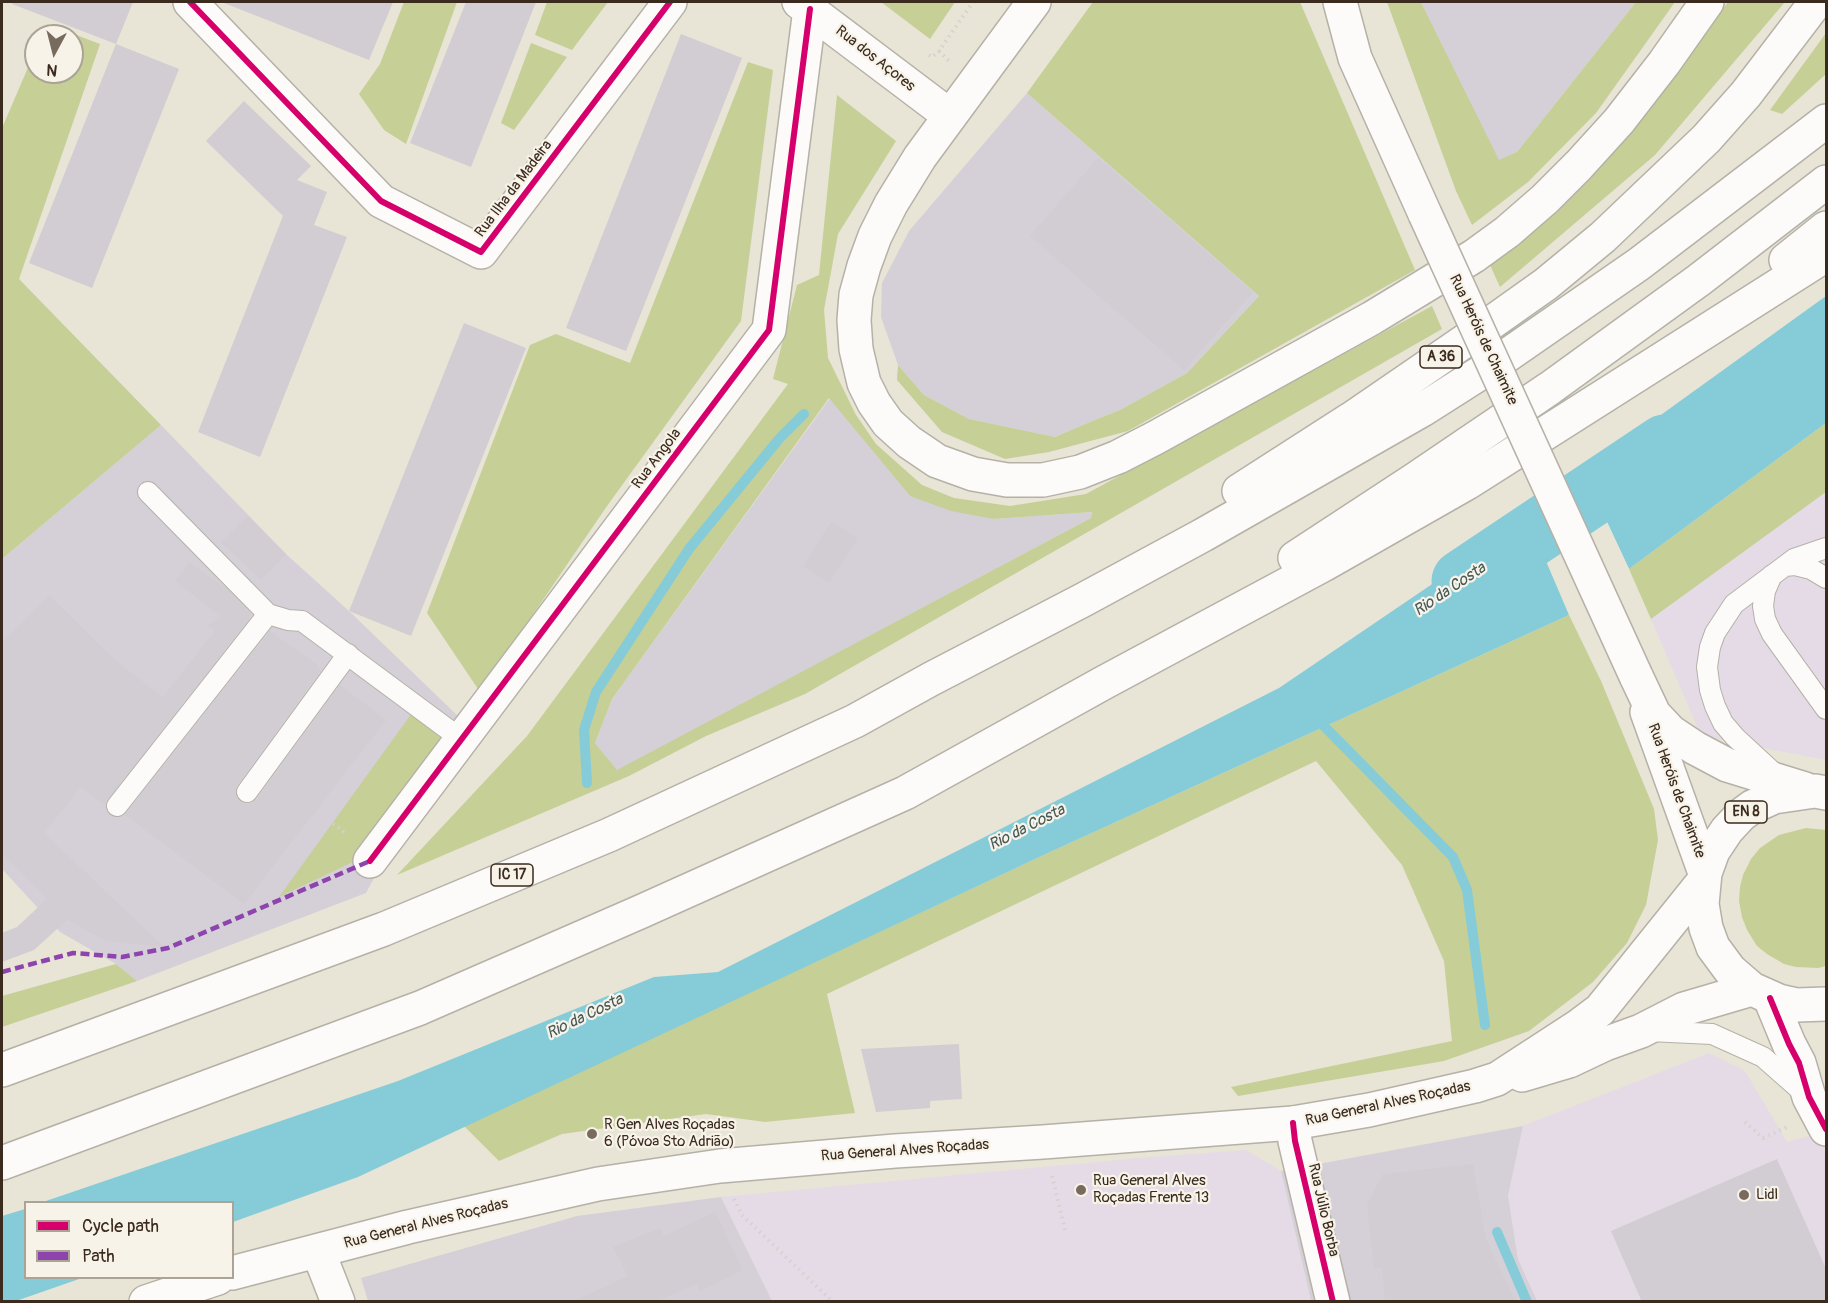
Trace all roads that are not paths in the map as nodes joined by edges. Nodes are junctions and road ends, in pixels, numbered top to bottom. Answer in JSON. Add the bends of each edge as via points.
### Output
{"nodes":[{"id":1,"x":190,"y":2,"type":"edge"},
{"id":2,"x":670,"y":2,"type":"edge"},
{"id":3,"x":1034,"y":2,"type":"edge"},
{"id":4,"x":1340,"y":2,"type":"edge"},
{"id":5,"x":1707,"y":2,"type":"edge"},
{"id":6,"x":1816,"y":2,"type":"edge"},
{"id":7,"x":805,"y":5,"type":"edge"},
{"id":8,"x":950,"y":116,"type":"junction"},
{"id":9,"x":1827,"y":121,"type":"edge"},
{"id":10,"x":1827,"y":182,"type":"edge"},
{"id":11,"x":1827,"y":228,"type":"edge"},
{"id":12,"x":1827,"y":255,"type":"edge"},
{"id":13,"x":1589,"y":405,"type":"junction"},
{"id":14,"x":148,"y":492,"type":"dead end"},
{"id":15,"x":1827,"y":548,"type":"edge"},
{"id":16,"x":1778,"y":570,"type":"junction"},
{"id":17,"x":1827,"y":578,"type":"edge"},
{"id":18,"x":268,"y":614,"type":"junction"},
{"id":19,"x":1004,"y":640,"type":"junction"},
{"id":20,"x":348,"y":654,"type":"junction"},
{"id":21,"x":1636,"y":676,"type":"junction"},
{"id":22,"x":1105,"y":682,"type":"junction"},
{"id":23,"x":1827,"y":710,"type":"edge"},
{"id":24,"x":461,"y":739,"type":"junction"},
{"id":25,"x":1809,"y":789,"type":"edge"},
{"id":26,"x":247,"y":792,"type":"dead end"},
{"id":27,"x":117,"y":806,"type":"dead end"},
{"id":28,"x":370,"y":861,"type":"dead end"},
{"id":29,"x":1704,"y":877,"type":"junction"},
{"id":30,"x":1761,"y":994,"type":"junction"},
{"id":31,"x":1827,"y":1004,"type":"edge"},
{"id":32,"x":1641,"y":1031,"type":"junction"},
{"id":33,"x":2,"y":1070,"type":"edge"},
{"id":34,"x":1497,"y":1079,"type":"junction"},
{"id":35,"x":1801,"y":1111,"type":"junction"},
{"id":36,"x":1293,"y":1123,"type":"junction"},
{"id":37,"x":1827,"y":1129,"type":"edge"},
{"id":38,"x":2,"y":1163,"type":"edge"},
{"id":39,"x":318,"y":1251,"type":"junction"},
{"id":40,"x":234,"y":1272,"type":"edge"},
{"id":41,"x":215,"y":1279,"type":"edge"},
{"id":42,"x":146,"y":1302,"type":"edge"},
{"id":43,"x":338,"y":1302,"type":"edge"},
{"id":44,"x":1333,"y":1302,"type":"edge"}],
"edges":[{"from":1,"to":2,"type":"main road","name":"Rua Ilha da Madeira","via":[[381,201],[482,252]]},
{"from":3,"to":8,"type":"main road"},
{"from":4,"to":21,"type":"main road","name":"Rua Heróis de Chaimite","bridge":true,"via":[[1355,58]]},
{"from":5,"to":8,"type":"main road","via":[[1619,121],[1579,165],[1507,232],[1474,256],[1372,318],[1155,438],[1080,472],[1043,480],[1007,480],[973,474],[937,461],[888,423],[864,383],[854,320],[864,266],[891,204]]},
{"from":6,"to":19,"type":"main road","number":"A 36","via":[[1746,94],[1706,139],[1603,237],[1546,284],[1351,419]]},
{"from":7,"to":8,"type":"main road","name":"Rua dos Açores"},
{"from":7,"to":24,"type":"main road","name":"Rua Angola","via":[[769,330]]},
{"from":9,"to":19,"type":"main road","via":[[1639,264],[1422,410],[1203,535]]},
{"from":10,"to":22,"type":"main road","via":[[1550,388]]},
{"from":11,"to":13,"type":"main road"},
{"from":12,"to":13,"type":"main road"},
{"from":13,"to":22,"type":"main road","via":[[1457,489]]},
{"from":14,"to":18,"type":"lane"},
{"from":15,"to":16,"type":"lane","via":[[1794,559]]},
{"from":16,"to":17,"type":"lane","via":[[1796,565]]},
{"from":16,"to":23,"type":"lane","via":[[1765,591],[1765,619]]},
{"from":16,"to":25,"type":"lane","via":[[1734,604],[1722,620],[1710,647],[1710,690],[1723,723],[1751,754]]},
{"from":18,"to":20,"type":"lane","via":[[302,621]]},
{"from":18,"to":27,"type":"lane"},
{"from":19,"to":33,"type":"main road","number":"IC 17","via":[[855,721],[609,835],[384,929]]},
{"from":20,"to":24,"type":"lane"},
{"from":20,"to":26,"type":"lane"},
{"from":21,"to":25,"type":"main road","name":"Rua Heróis de Chaimite","via":[[1654,714],[1671,732],[1695,748],[1726,765]]},
{"from":21,"to":29,"type":"main road","name":"Rua Heróis de Chaimite"},
{"from":22,"to":38,"type":"main road","via":[[905,793],[630,917],[420,1008]]},
{"from":24,"to":28,"type":"main road","name":"Rua Angola"},
{"from":25,"to":29,"type":"main road","name":"Rua General Alves Roçadas","number":"EN 8","via":[[1774,797],[1742,815],[1720,839]]},
{"from":29,"to":30,"type":"main road","name":"Rua General Alves Roçadas","via":[[1704,920],[1713,947],[1730,970]]},
{"from":29,"to":34,"type":"main road","name":"Rua General Alves Roçadas","via":[[1600,1010]]},
{"from":30,"to":31,"type":"main road","name":"Rua General Alves Roçadas","via":[[1797,1005]]},
{"from":30,"to":32,"type":"main road","name":"Rua General Alves Roçadas","via":[[1684,1009]]},
{"from":30,"to":35,"type":"main road","via":[[1799,1063]]},
{"from":32,"to":34,"type":"main road","name":"Rua General Alves Roçadas","via":[[1569,1061]]},
{"from":32,"to":35,"type":"lane","via":[[1712,1034],[1763,1057]]},
{"from":34,"to":36,"type":"main road","name":"Rua General Alves Roçadas","via":[[1369,1110]]},
{"from":35,"to":37,"type":"main road"},
{"from":36,"to":39,"type":"main road","name":"Rua General Alves Roçadas","via":[[720,1166],[548,1194]]},
{"from":36,"to":44,"type":"main road","name":"Rua Júlio Borba"},
{"from":39,"to":40,"type":"main road","name":"Rua General Alves Roçadas"},
{"from":39,"to":43,"type":"main road"},
{"from":41,"to":42,"type":"main road"}]}
